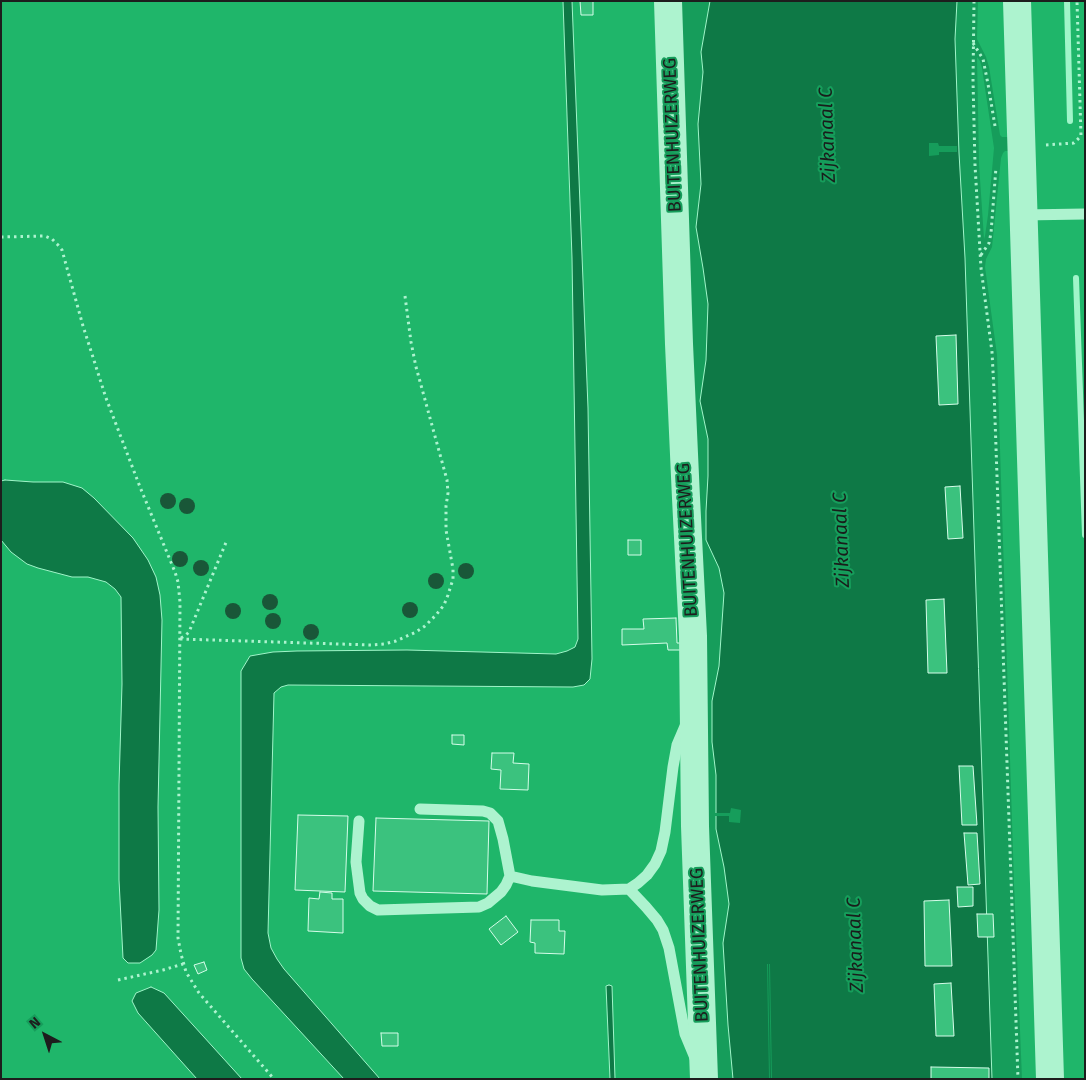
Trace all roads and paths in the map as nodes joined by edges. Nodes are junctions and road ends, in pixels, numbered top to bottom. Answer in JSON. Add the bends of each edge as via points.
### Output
{"nodes":[{"id":1,"x":668,"y":1,"type":"edge"},
{"id":2,"x":974,"y":1,"type":"edge"},
{"id":3,"x":1017,"y":1,"type":"edge"},
{"id":4,"x":996,"y":166,"type":"dead end"},
{"id":5,"x":1085,"y":214,"type":"edge"},
{"id":6,"x":1023,"y":215,"type":"junction"},
{"id":7,"x":1,"y":237,"type":"edge"},
{"id":8,"x":981,"y":256,"type":"junction"},
{"id":9,"x":405,"y":296,"type":"dead end"},
{"id":10,"x":227,"y":540,"type":"dead end"},
{"id":11,"x":180,"y":639,"type":"junction"},
{"id":12,"x":694,"y":708,"type":"junction"},
{"id":13,"x":420,"y":809,"type":"dead end"},
{"id":14,"x":359,"y":821,"type":"dead end"},
{"id":15,"x":510,"y":876,"type":"junction"},
{"id":16,"x":629,"y":890,"type":"junction"},
{"id":17,"x":183,"y":964,"type":"junction"},
{"id":18,"x":118,"y":980,"type":"dead end"},
{"id":19,"x":274,"y":1079,"type":"edge"},
{"id":20,"x":704,"y":1079,"type":"edge"},
{"id":21,"x":1018,"y":1079,"type":"edge"},
{"id":22,"x":1050,"y":1079,"type":"edge"}],
"edges":[{"from":1,"to":12,"type":"street","name":"BUITENHUIZERWEG"},
{"from":2,"to":8,"type":"path","via":[[974,137]]},
{"from":3,"to":6,"type":"street"},
{"from":4,"to":8,"type":"path","via":[[989,243]]},
{"from":5,"to":6,"type":"lane"},
{"from":6,"to":22,"type":"street"},
{"from":7,"to":11,"type":"path","via":[[45,236],[62,250],[106,398],[175,572],[179,591]]},
{"from":8,"to":21,"type":"path","via":[[992,352]]},
{"from":9,"to":11,"type":"path","via":[[416,367],[447,480],[446,530],[453,579],[444,604],[416,632],[384,644]]},
{"from":10,"to":11,"type":"path","via":[[189,632]]},
{"from":11,"to":17,"type":"path","via":[[178,938]]},
{"from":12,"to":16,"type":"lane","via":[[677,745],[661,851],[647,875]]},
{"from":12,"to":20,"type":"street","name":"BUITENHUIZERWEG"},
{"from":13,"to":15,"type":"lane","via":[[490,813],[498,821]]},
{"from":14,"to":15,"type":"lane","via":[[356,862],[360,893],[370,906],[378,910],[479,907],[502,892]]},
{"from":15,"to":16,"type":"lane","via":[[602,890]]},
{"from":16,"to":20,"type":"lane","via":[[663,930],[685,1034]]},
{"from":17,"to":18,"type":"path"},
{"from":17,"to":19,"type":"path","via":[[199,993]]}]}
